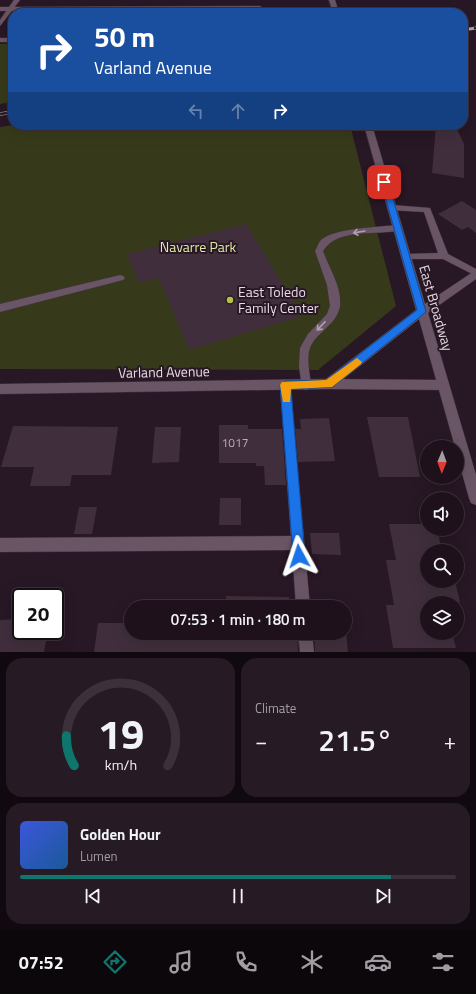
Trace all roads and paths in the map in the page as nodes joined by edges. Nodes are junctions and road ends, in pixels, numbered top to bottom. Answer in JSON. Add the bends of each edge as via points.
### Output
{"nodes":[{"id":1,"x":8,"y":13,"type":"edge"},
{"id":2,"x":0,"y":24,"type":"edge"},
{"id":3,"x":369,"y":130,"type":"edge"},
{"id":4,"x":392,"y":208,"type":"junction"},
{"id":5,"x":398,"y":228,"type":"junction"},
{"id":6,"x":444,"y":256,"type":"junction"},
{"id":7,"x":406,"y":258,"type":"junction"},
{"id":8,"x":476,"y":274,"type":"edge"},
{"id":9,"x":120,"y":278,"type":"dead end"},
{"id":10,"x":0,"y":308,"type":"edge"},
{"id":11,"x":422,"y":312,"type":"junction"},
{"id":12,"x":328,"y":384,"type":"junction"},
{"id":13,"x":285,"y":385,"type":"junction"},
{"id":14,"x":306,"y":385,"type":"junction"},
{"id":15,"x":443,"y":385,"type":"junction"},
{"id":16,"x":0,"y":389,"type":"edge"},
{"id":17,"x":476,"y":498,"type":"edge"},
{"id":18,"x":298,"y":543,"type":"junction"},
{"id":19,"x":0,"y":545,"type":"edge"},
{"id":20,"x":302,"y":600,"type":"edge"},
{"id":21,"x":306,"y":640,"type":"edge"},
{"id":22,"x":307,"y":652,"type":"edge"}],
"edges":[{"from":1,"to":2,"type":"street"},
{"from":3,"to":4,"type":"street","name":"East Broadway"},
{"from":4,"to":5,"type":"street","name":"East Broadway"},
{"from":4,"to":6,"type":"lane","via":[[427,210]]},
{"from":5,"to":7,"type":"street","name":"East Broadway"},
{"from":5,"to":14,"type":"lane","one_way":true,"via":[[338,237],[325,242],[318,252],[335,291],[335,308],[304,349]]},
{"from":6,"to":7,"type":"lane"},
{"from":6,"to":8,"type":"lane"},
{"from":7,"to":11,"type":"street","name":"East Broadway"},
{"from":8,"to":11,"type":"street"},
{"from":9,"to":10,"type":"lane"},
{"from":11,"to":12,"type":"street"},
{"from":11,"to":15,"type":"street","name":"East Broadway"},
{"from":12,"to":14,"type":"street","name":"Varland Avenue"},
{"from":12,"to":15,"type":"street","name":"Varland Avenue"},
{"from":13,"to":14,"type":"street","name":"Varland Avenue"},
{"from":13,"to":16,"type":"street","name":"Varland Avenue"},
{"from":13,"to":18,"type":"lane"},
{"from":15,"to":17,"type":"street","name":"East Broadway"},
{"from":18,"to":19,"type":"lane"},
{"from":18,"to":20,"type":"lane"},
{"from":21,"to":22,"type":"lane"}]}
